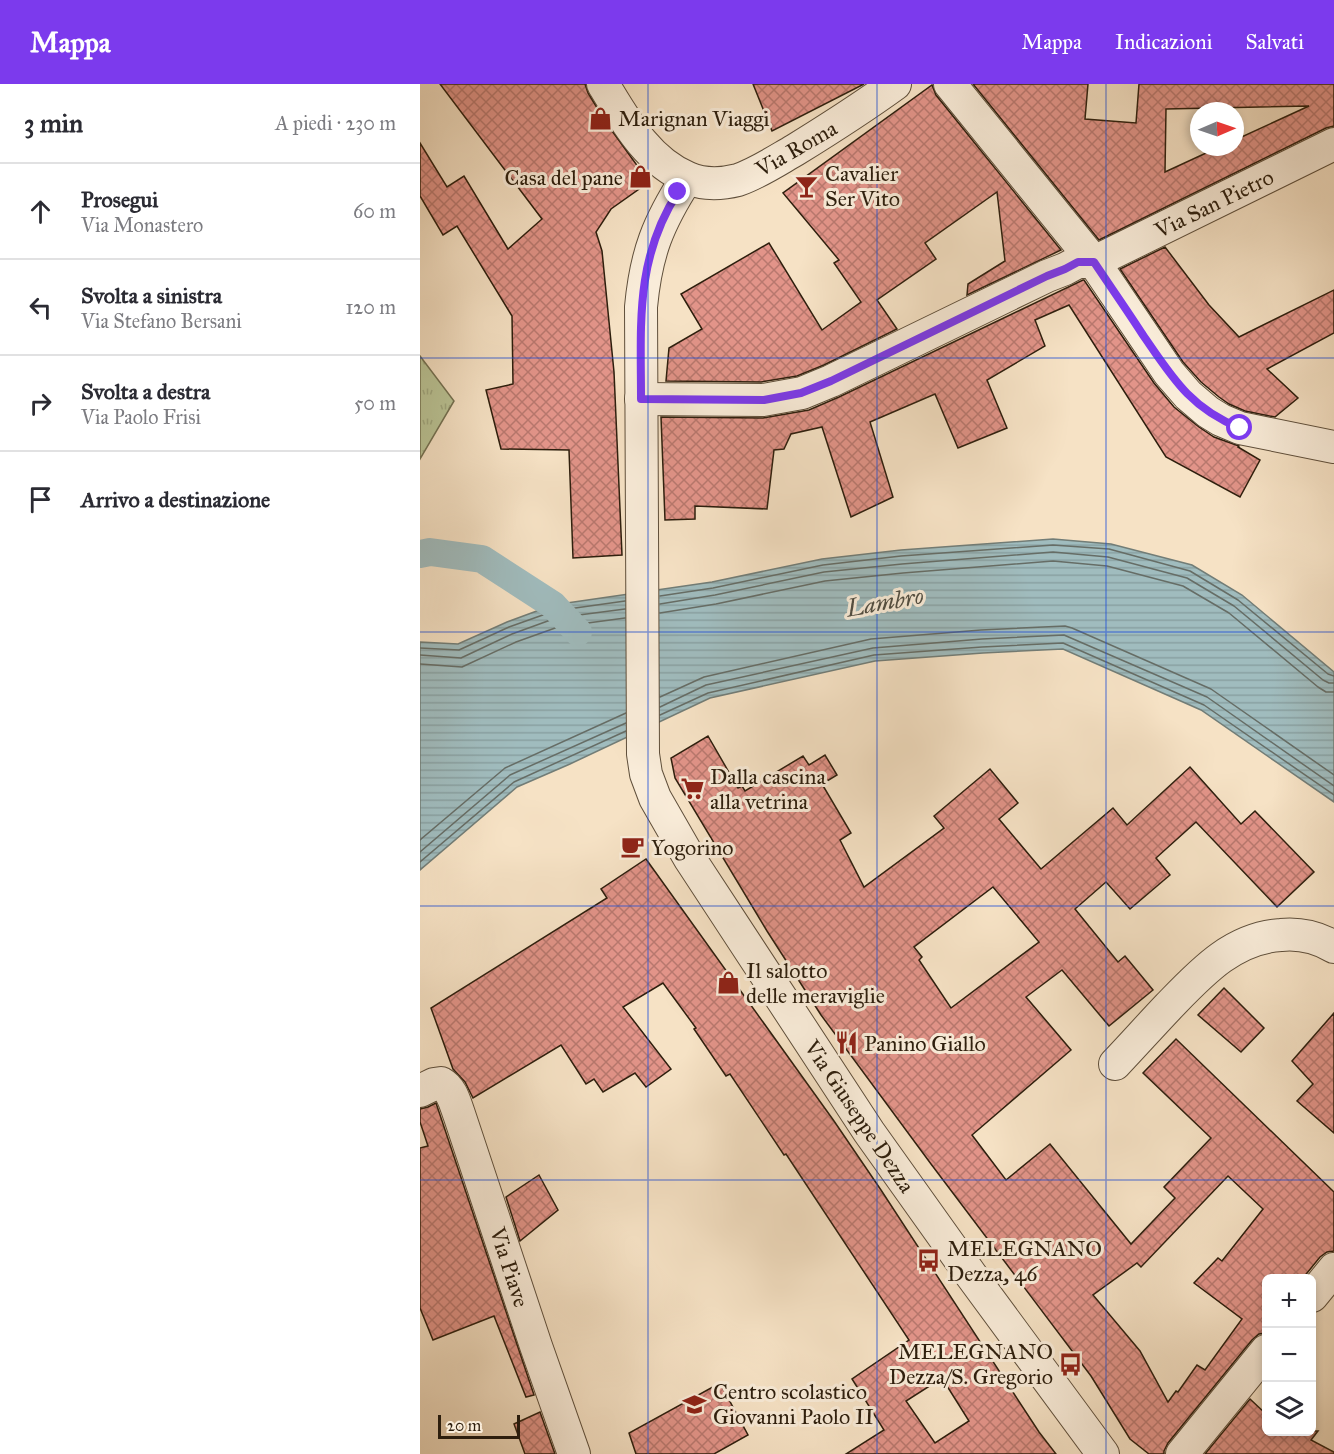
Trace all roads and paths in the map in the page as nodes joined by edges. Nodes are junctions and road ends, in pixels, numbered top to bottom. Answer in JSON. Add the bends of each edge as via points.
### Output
{"nodes":[{"id":1,"x":603,"y":84,"type":"edge"},
{"id":2,"x":895,"y":84,"type":"edge"},
{"id":3,"x":950,"y":84,"type":"edge"},
{"id":4,"x":1334,"y":144,"type":"edge"},
{"id":5,"x":687,"y":178,"type":"junction"},
{"id":6,"x":1094,"y":262,"type":"junction"},
{"id":7,"x":641,"y":399,"type":"junction"},
{"id":8,"x":1334,"y":447,"type":"edge"},
{"id":9,"x":1334,"y":947,"type":"edge"},
{"id":10,"x":1115,"y":1064,"type":"dead end"},
{"id":11,"x":430,"y":1087,"type":"edge"},
{"id":12,"x":1334,"y":1269,"type":"edge"},
{"id":13,"x":1316,"y":1290,"type":"edge"},
{"id":14,"x":1262,"y":1356,"type":"edge"},
{"id":15,"x":574,"y":1454,"type":"edge"},
{"id":16,"x":1103,"y":1454,"type":"edge"},
{"id":17,"x":1182,"y":1454,"type":"edge"}],
"edges":[{"from":1,"to":5,"type":"street","via":[[654,155]]},
{"from":2,"to":5,"type":"street","name":"Via Roma","via":[[756,173],[720,183]]},
{"from":3,"to":6,"type":"street"},
{"from":4,"to":6,"type":"street","name":"Via San Pietro"},
{"from":5,"to":7,"type":"street","name":"Via Giuseppe Dezza","via":[[661,223],[649,255],[641,306]]},
{"from":6,"to":7,"type":"street","name":"Via San Pietro","via":[[1078,262],[801,393],[764,400]]},
{"from":6,"to":8,"type":"street","via":[[1169,373],[1197,404],[1240,428]]},
{"from":7,"to":16,"type":"street","name":"Via Giuseppe Dezza","via":[[644,762],[655,798],[682,848],[869,1132]]},
{"from":9,"to":10,"type":"street","via":[[1294,934],[1257,939],[1237,947],[1200,974]]},
{"from":11,"to":15,"type":"street","name":"Via Piave","via":[[446,1086],[450,1091]]},
{"from":12,"to":13,"type":"street"},
{"from":14,"to":17,"type":"street"}]}
